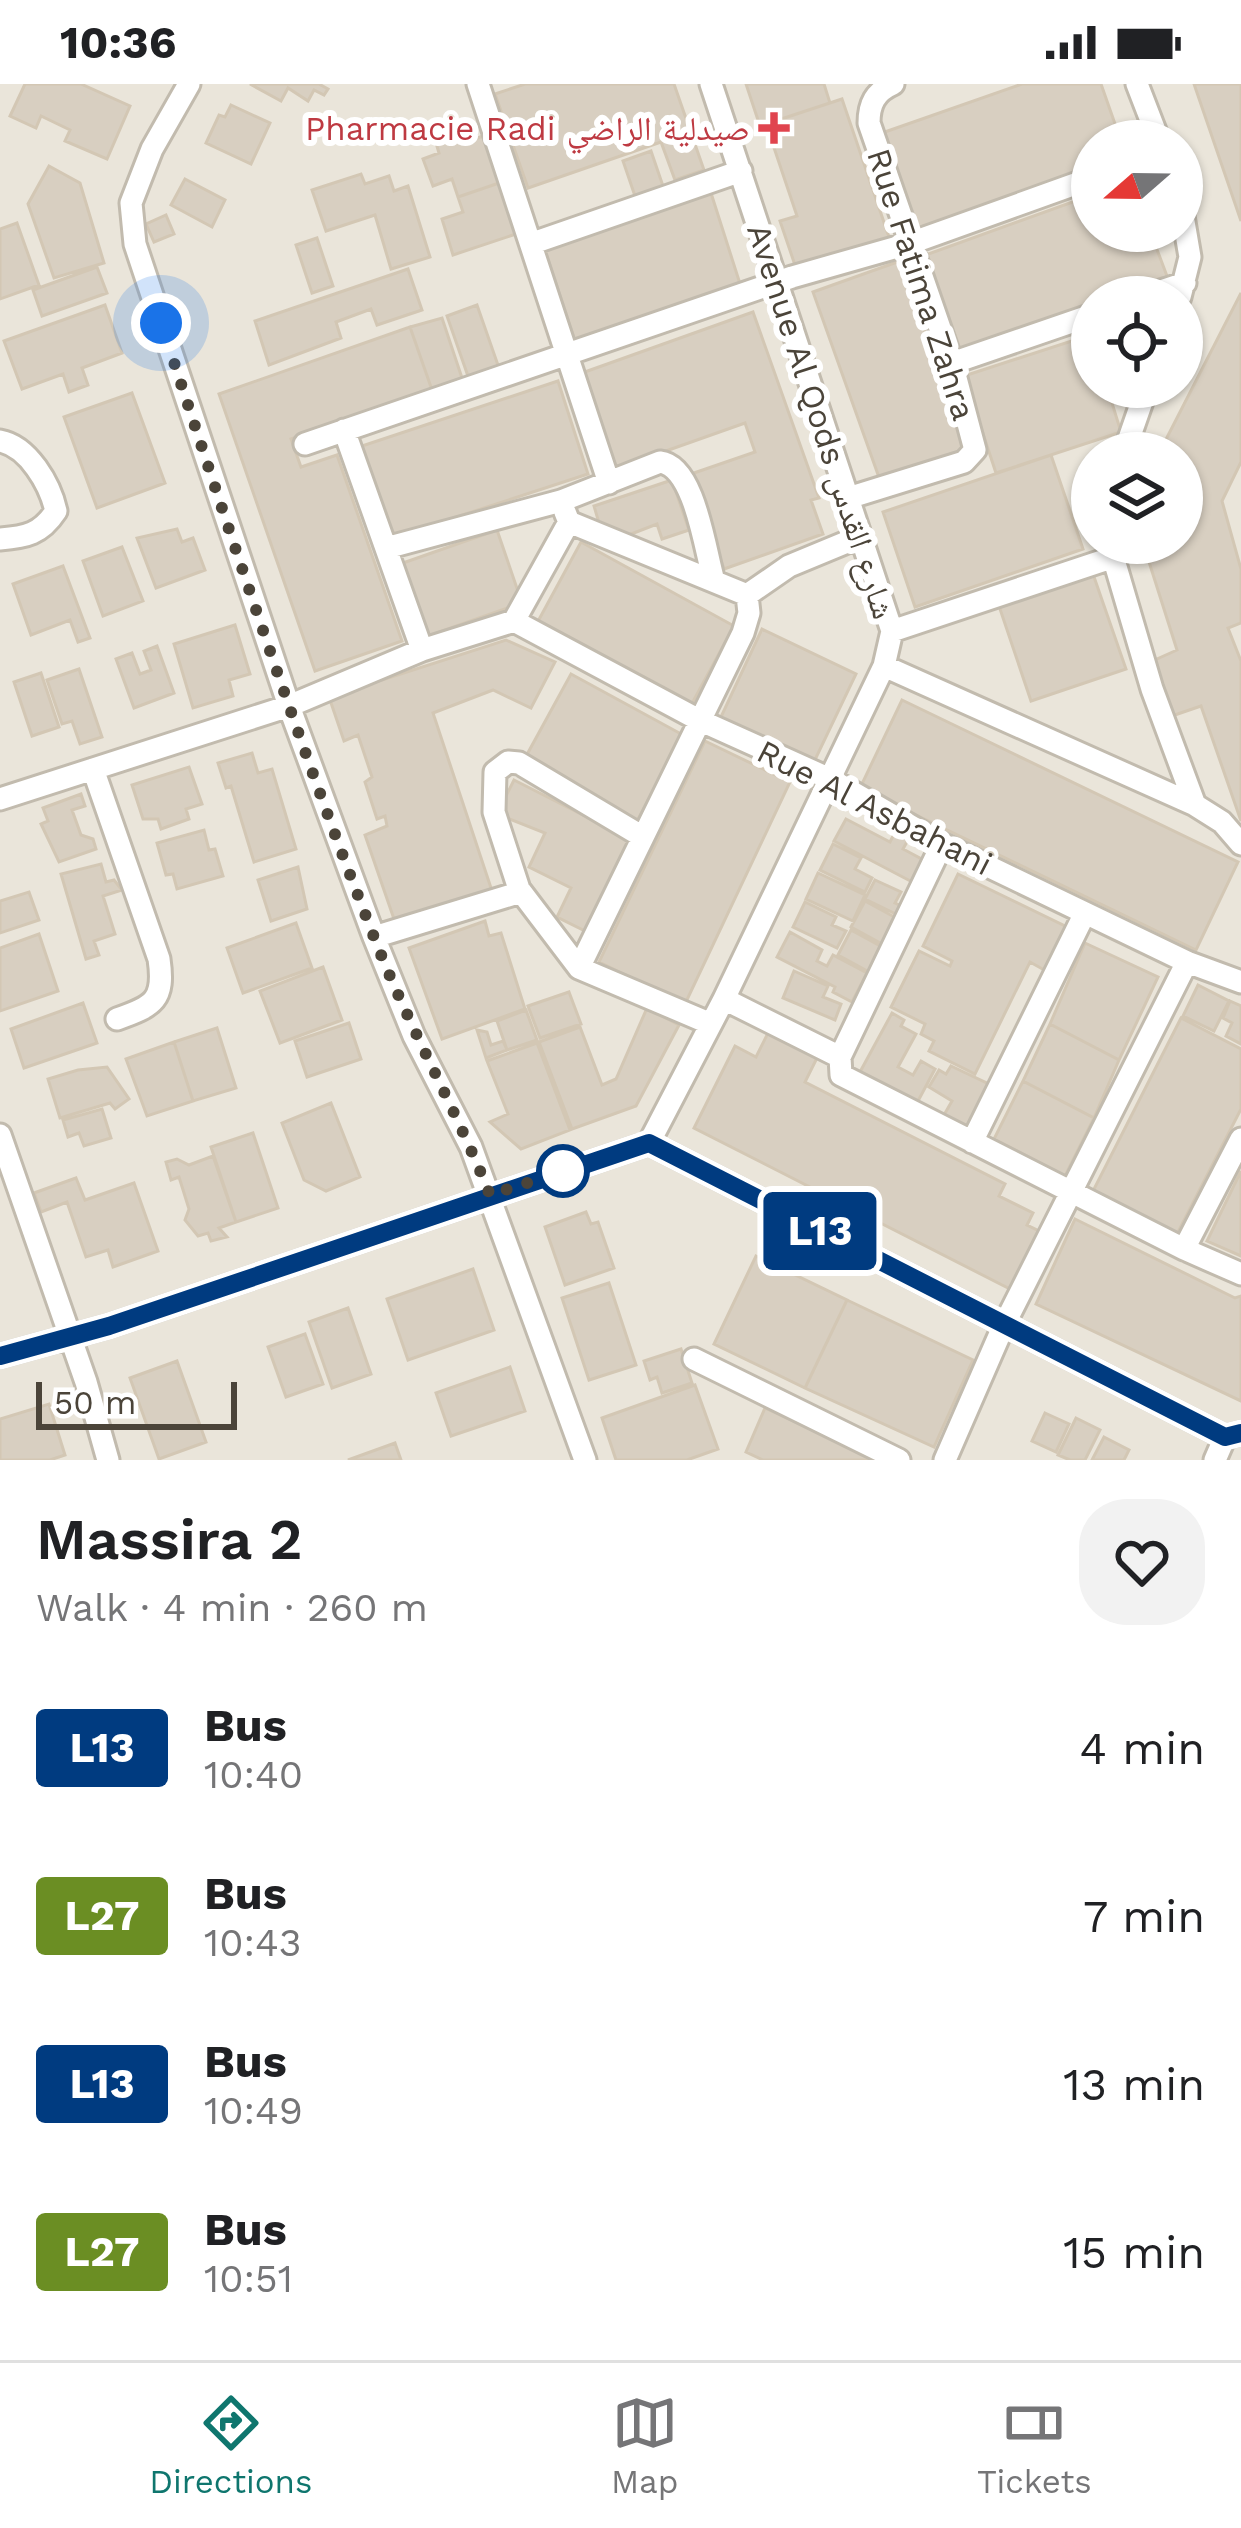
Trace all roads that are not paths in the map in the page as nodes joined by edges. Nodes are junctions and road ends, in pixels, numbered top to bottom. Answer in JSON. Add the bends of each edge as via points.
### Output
{"nodes":[{"id":1,"x":189,"y":84,"type":"edge"},
{"id":2,"x":478,"y":84,"type":"edge"},
{"id":3,"x":711,"y":84,"type":"edge"},
{"id":4,"x":893,"y":84,"type":"edge"},
{"id":5,"x":1137,"y":84,"type":"edge"},
{"id":6,"x":1151,"y":120,"type":"edge"},
{"id":7,"x":741,"y":171,"type":"junction"},
{"id":8,"x":1071,"y":186,"type":"edge"},
{"id":9,"x":532,"y":243,"type":"junction"},
{"id":10,"x":908,"y":244,"type":"junction"},
{"id":11,"x":778,"y":282,"type":"junction"},
{"id":12,"x":1071,"y":322,"type":"edge"},
{"id":13,"x":570,"y":355,"type":"junction"},
{"id":14,"x":952,"y":363,"type":"junction"},
{"id":15,"x":344,"y":430,"type":"junction"},
{"id":16,"x":0,"y":442,"type":"edge"},
{"id":17,"x":304,"y":444,"type":"dead end"},
{"id":18,"x":609,"y":483,"type":"junction"},
{"id":19,"x":848,"y":498,"type":"junction"},
{"id":20,"x":565,"y":511,"type":"junction"},
{"id":21,"x":860,"y":537,"type":"junction"},
{"id":22,"x":0,"y":539,"type":"edge"},
{"id":23,"x":386,"y":548,"type":"junction"},
{"id":24,"x":1072,"y":564,"type":"edge"},
{"id":25,"x":1114,"y":564,"type":"edge"},
{"id":26,"x":713,"y":581,"type":"junction"},
{"id":27,"x":747,"y":596,"type":"junction"},
{"id":28,"x":514,"y":621,"type":"junction"},
{"id":29,"x":892,"y":631,"type":"junction"},
{"id":30,"x":422,"y":650,"type":"junction"},
{"id":31,"x":884,"y":666,"type":"junction"},
{"id":32,"x":289,"y":706,"type":"junction"},
{"id":33,"x":699,"y":720,"type":"junction"},
{"id":34,"x":93,"y":769,"type":"junction"},
{"id":35,"x":830,"y":779,"type":"junction"},
{"id":36,"x":0,"y":799,"type":"edge"},
{"id":37,"x":1195,"y":805,"type":"junction"},
{"id":38,"x":643,"y":837,"type":"junction"},
{"id":39,"x":942,"y":844,"type":"junction"},
{"id":40,"x":1241,"y":844,"type":"edge"},
{"id":41,"x":521,"y":892,"type":"junction"},
{"id":42,"x":1085,"y":913,"type":"junction"},
{"id":43,"x":374,"y":937,"type":"junction"},
{"id":44,"x":1187,"y":962,"type":"junction"},
{"id":45,"x":579,"y":968,"type":"junction"},
{"id":46,"x":1241,"y":982,"type":"edge"},
{"id":47,"x":724,"y":999,"type":"junction"},
{"id":48,"x":117,"y":1019,"type":"dead end"},
{"id":49,"x":711,"y":1024,"type":"junction"},
{"id":50,"x":840,"y":1058,"type":"junction"},
{"id":51,"x":0,"y":1135,"type":"edge"},
{"id":52,"x":1241,"y":1139,"type":"edge"},
{"id":53,"x":972,"y":1142,"type":"junction"},
{"id":54,"x":649,"y":1143,"type":"junction"},
{"id":55,"x":1071,"y":1192,"type":"junction"},
{"id":56,"x":490,"y":1195,"type":"junction"},
{"id":57,"x":1184,"y":1250,"type":"junction"},
{"id":58,"x":1241,"y":1274,"type":"edge"},
{"id":59,"x":1003,"y":1327,"type":"junction"},
{"id":60,"x":71,"y":1338,"type":"junction"},
{"id":61,"x":0,"y":1357,"type":"edge"},
{"id":62,"x":694,"y":1359,"type":"dead end"},
{"id":63,"x":1233,"y":1435,"type":"edge"},
{"id":64,"x":109,"y":1460,"type":"edge"},
{"id":65,"x":585,"y":1460,"type":"edge"},
{"id":66,"x":899,"y":1460,"type":"edge"},
{"id":67,"x":945,"y":1460,"type":"edge"},
{"id":68,"x":1215,"y":1460,"type":"edge"}],
"edges":[{"from":1,"to":32,"type":"street","via":[[131,203],[134,244]]},
{"from":2,"to":9,"type":"street"},
{"from":3,"to":7,"type":"street","name":"Avenue Al Qods شارع القدس"},
{"from":4,"to":10,"type":"street","name":"Rue Fatima Zahra","via":[[877,94],[869,123]]},
{"from":5,"to":6,"type":"street"},
{"from":7,"to":9,"type":"street"},
{"from":7,"to":11,"type":"street","name":"Avenue Al Qods شارع القدس"},
{"from":8,"to":10,"type":"street"},
{"from":9,"to":13,"type":"street"},
{"from":10,"to":11,"type":"street"},
{"from":10,"to":14,"type":"street","name":"Rue Fatima Zahra"},
{"from":11,"to":13,"type":"street"},
{"from":11,"to":19,"type":"street","name":"Avenue Al Qods شارع القدس"},
{"from":12,"to":14,"type":"street"},
{"from":13,"to":15,"type":"street"},
{"from":13,"to":18,"type":"street"},
{"from":14,"to":19,"type":"street","name":"Rue Fatima Zahra","via":[[975,442],[972,458]]},
{"from":15,"to":17,"type":"street"},
{"from":15,"to":23,"type":"street"},
{"from":16,"to":22,"type":"street","via":[[15,445],[39,472],[56,512],[27,536]]},
{"from":18,"to":20,"type":"street"},
{"from":18,"to":26,"type":"street","via":[[660,462],[675,466],[689,488]]},
{"from":19,"to":21,"type":"street","name":"Avenue Al Qods شارع القدس"},
{"from":20,"to":23,"type":"street"},
{"from":20,"to":26,"type":"street"},
{"from":20,"to":28,"type":"street"},
{"from":21,"to":27,"type":"street","via":[[788,566]]},
{"from":21,"to":29,"type":"street","name":"Avenue Al Qods شارع القدس"},
{"from":23,"to":30,"type":"street"},
{"from":24,"to":29,"type":"street"},
{"from":25,"to":37,"type":"street"},
{"from":26,"to":27,"type":"street"},
{"from":27,"to":33,"type":"street","via":[[743,633]]},
{"from":28,"to":30,"type":"street"},
{"from":28,"to":33,"type":"street","name":"Rue Al Asbahani"},
{"from":29,"to":31,"type":"street","name":"Avenue Al Qods شارع القدس"},
{"from":30,"to":32,"type":"street"},
{"from":31,"to":35,"type":"street","name":"Avenue Al Qods شارع القدس"},
{"from":31,"to":37,"type":"street"},
{"from":32,"to":34,"type":"street"},
{"from":32,"to":43,"type":"street"},
{"from":33,"to":35,"type":"street","name":"Rue Al Asbahani"},
{"from":33,"to":38,"type":"street"},
{"from":34,"to":36,"type":"street"},
{"from":34,"to":48,"type":"street","via":[[163,985],[143,1010]]},
{"from":35,"to":39,"type":"street","name":"Rue Al Asbahani"},
{"from":35,"to":47,"type":"street","name":"Avenue Al Qods شارع القدس"},
{"from":37,"to":40,"type":"street"},
{"from":38,"to":41,"type":"street","via":[[519,764],[500,766],[494,812]]},
{"from":38,"to":45,"type":"street"},
{"from":39,"to":42,"type":"street","name":"Rue Al Asbahani"},
{"from":39,"to":50,"type":"street"},
{"from":41,"to":43,"type":"street"},
{"from":41,"to":45,"type":"street"},
{"from":42,"to":44,"type":"street","name":"Rue Al Asbahani"},
{"from":42,"to":53,"type":"street"},
{"from":43,"to":56,"type":"street"},
{"from":44,"to":46,"type":"street","name":"Rue Al Asbahani"},
{"from":44,"to":55,"type":"street"},
{"from":45,"to":49,"type":"street"},
{"from":47,"to":49,"type":"street","name":"Avenue Al Qods شارع القدس"},
{"from":47,"to":50,"type":"street"},
{"from":49,"to":54,"type":"street","name":"Avenue Al Qods شارع القدس"},
{"from":50,"to":53,"type":"street","via":[[844,1079]]},
{"from":51,"to":60,"type":"street"},
{"from":52,"to":57,"type":"street"},
{"from":53,"to":55,"type":"street"},
{"from":54,"to":56,"type":"street"},
{"from":54,"to":59,"type":"street"},
{"from":55,"to":57,"type":"street"},
{"from":55,"to":59,"type":"street"},
{"from":56,"to":60,"type":"street"},
{"from":56,"to":65,"type":"street"},
{"from":57,"to":58,"type":"street"},
{"from":59,"to":63,"type":"street"},
{"from":59,"to":67,"type":"street"},
{"from":60,"to":61,"type":"street"},
{"from":60,"to":64,"type":"street"},
{"from":62,"to":66,"type":"street"},
{"from":63,"to":68,"type":"street"}]}
